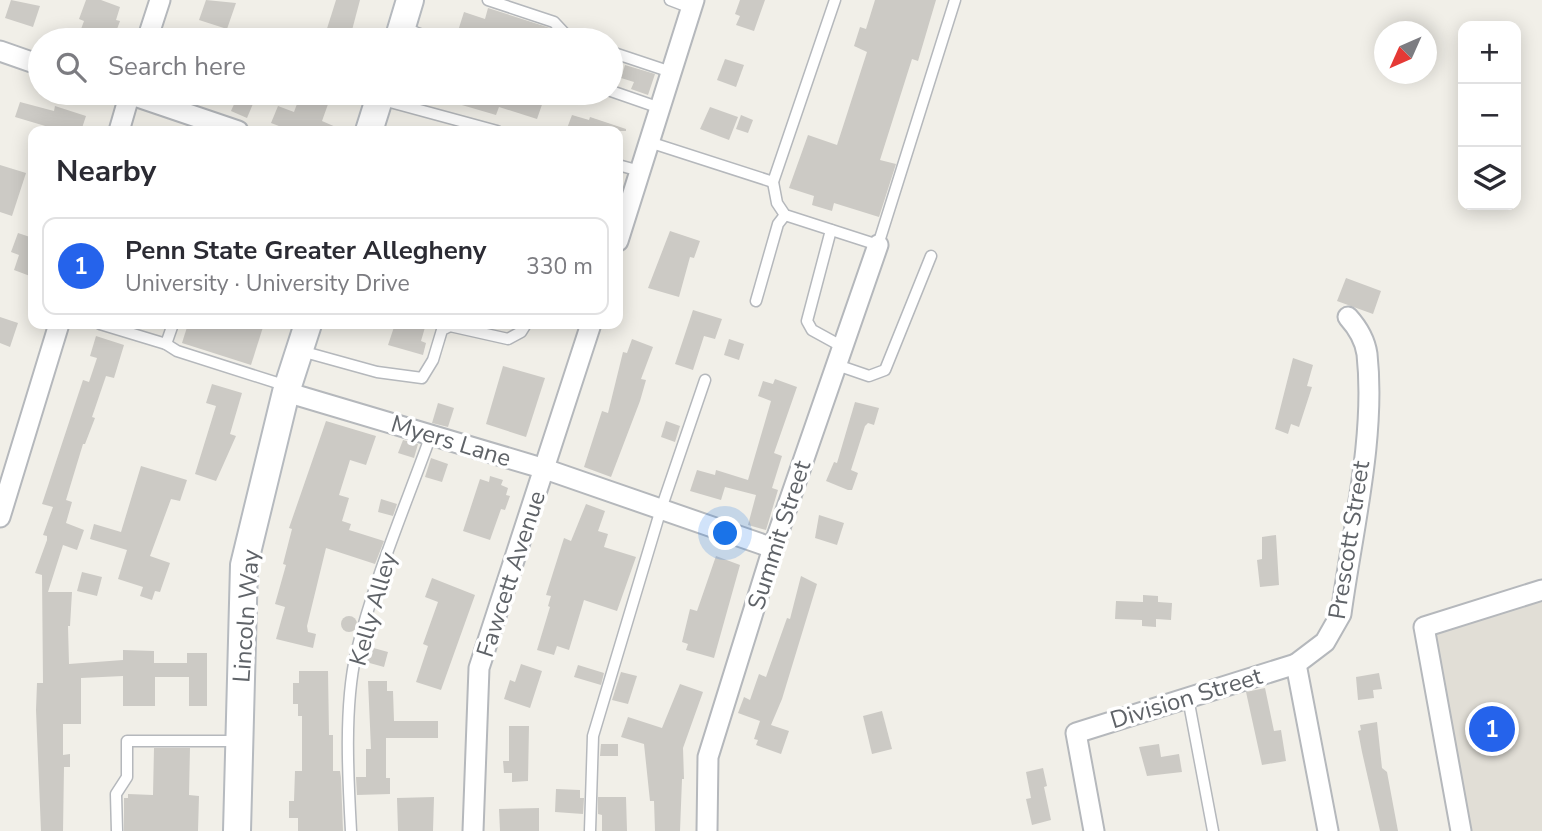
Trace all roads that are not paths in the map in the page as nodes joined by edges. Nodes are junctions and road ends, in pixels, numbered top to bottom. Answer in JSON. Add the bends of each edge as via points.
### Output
{"nodes":[{"id":1,"x":160,"y":0,"type":"edge"},
{"id":2,"x":410,"y":0,"type":"edge"},
{"id":3,"x":488,"y":0,"type":"edge"},
{"id":4,"x":670,"y":0,"type":"edge"},
{"id":5,"x":835,"y":0,"type":"edge"},
{"id":6,"x":955,"y":0,"type":"edge"},
{"id":7,"x":693,"y":4,"type":"edge"},
{"id":8,"x":151,"y":28,"type":"edge"},
{"id":9,"x":402,"y":28,"type":"edge"},
{"id":10,"x":560,"y":28,"type":"edge"},
{"id":11,"x":0,"y":51,"type":"edge"},
{"id":12,"x":623,"y":56,"type":"edge"},
{"id":13,"x":28,"y":61,"type":"edge"},
{"id":14,"x":671,"y":72,"type":"junction"},
{"id":15,"x":623,"y":95,"type":"edge"},
{"id":16,"x":126,"y":105,"type":"edge"},
{"id":17,"x":163,"y":105,"type":"edge"},
{"id":18,"x":377,"y":105,"type":"edge"},
{"id":19,"x":410,"y":105,"type":"edge"},
{"id":20,"x":660,"y":108,"type":"junction"},
{"id":21,"x":119,"y":126,"type":"edge"},
{"id":22,"x":224,"y":126,"type":"edge"},
{"id":23,"x":371,"y":126,"type":"edge"},
{"id":24,"x":480,"y":126,"type":"edge"},
{"id":25,"x":649,"y":142,"type":"junction"},
{"id":26,"x":623,"y":166,"type":"edge"},
{"id":27,"x":640,"y":171,"type":"junction"},
{"id":28,"x":773,"y":182,"type":"junction"},
{"id":29,"x":785,"y":215,"type":"junction"},
{"id":30,"x":623,"y":225,"type":"edge"},
{"id":31,"x":831,"y":230,"type":"junction"},
{"id":32,"x":878,"y":245,"type":"junction"},
{"id":33,"x":931,"y":256,"type":"dead end"},
{"id":34,"x":756,"y":301,"type":"dead end"},
{"id":35,"x":1348,"y":317,"type":"dead end"},
{"id":36,"x":58,"y":329,"type":"edge"},
{"id":37,"x":116,"y":329,"type":"edge"},
{"id":38,"x":171,"y":329,"type":"edge"},
{"id":39,"x":306,"y":329,"type":"edge"},
{"id":40,"x":444,"y":329,"type":"edge"},
{"id":41,"x":463,"y":329,"type":"edge"},
{"id":42,"x":522,"y":329,"type":"edge"},
{"id":43,"x":590,"y":329,"type":"edge"},
{"id":44,"x":166,"y":344,"type":"junction"},
{"id":45,"x":299,"y":350,"type":"junction"},
{"id":46,"x":840,"y":356,"type":"junction"},
{"id":47,"x":705,"y":380,"type":"dead end"},
{"id":48,"x":287,"y":389,"type":"junction"},
{"id":49,"x":431,"y":435,"type":"junction"},
{"id":50,"x":545,"y":469,"type":"junction"},
{"id":51,"x":660,"y":509,"type":"junction"},
{"id":52,"x":0,"y":517,"type":"edge"},
{"id":53,"x":773,"y":548,"type":"junction"},
{"id":54,"x":1542,"y":590,"type":"edge"},
{"id":55,"x":1296,"y":664,"type":"junction"},
{"id":56,"x":1188,"y":698,"type":"junction"},
{"id":57,"x":240,"y":741,"type":"junction"},
{"id":58,"x":117,"y":831,"type":"edge"},
{"id":59,"x":237,"y":831,"type":"edge"},
{"id":60,"x":351,"y":831,"type":"edge"},
{"id":61,"x":473,"y":831,"type":"edge"},
{"id":62,"x":590,"y":831,"type":"edge"},
{"id":63,"x":707,"y":831,"type":"edge"},
{"id":64,"x":1094,"y":831,"type":"edge"},
{"id":65,"x":1213,"y":831,"type":"edge"},
{"id":66,"x":1328,"y":831,"type":"edge"},
{"id":67,"x":1461,"y":831,"type":"edge"}],
"edges":[{"from":1,"to":8,"type":"street"},
{"from":2,"to":9,"type":"main road"},
{"from":3,"to":10,"type":"lane","via":[[554,22]]},
{"from":4,"to":7,"type":"lane"},
{"from":5,"to":28,"type":"lane"},
{"from":6,"to":32,"type":"lane"},
{"from":7,"to":14,"type":"street"},
{"from":11,"to":13,"type":"street"},
{"from":12,"to":14,"type":"lane"},
{"from":14,"to":20,"type":"street"},
{"from":15,"to":20,"type":"lane"},
{"from":16,"to":21,"type":"street"},
{"from":17,"to":22,"type":"street"},
{"from":18,"to":23,"type":"main road"},
{"from":19,"to":24,"type":"lane"},
{"from":20,"to":25,"type":"street"},
{"from":25,"to":27,"type":"street"},
{"from":25,"to":28,"type":"lane"},
{"from":26,"to":27,"type":"lane"},
{"from":27,"to":30,"type":"street"},
{"from":28,"to":29,"type":"lane"},
{"from":29,"to":31,"type":"lane"},
{"from":29,"to":34,"type":"lane"},
{"from":31,"to":32,"type":"lane"},
{"from":31,"to":46,"type":"lane","via":[[807,321]]},
{"from":32,"to":46,"type":"street","name":"Summit Street"},
{"from":33,"to":46,"type":"lane","via":[[885,370],[869,376]]},
{"from":35,"to":55,"type":"street","name":"Prescott Street","via":[[1367,352],[1367,427],[1341,614],[1325,642]]},
{"from":36,"to":52,"type":"street"},
{"from":37,"to":44,"type":"lane"},
{"from":38,"to":44,"type":"lane"},
{"from":39,"to":45,"type":"main road","name":"Lincoln Way"},
{"from":40,"to":45,"type":"lane","via":[[422,378]]},
{"from":41,"to":42,"type":"lane","via":[[508,339]]},
{"from":43,"to":50,"type":"street","name":"Fawcett Avenue"},
{"from":44,"to":48,"type":"lane"},
{"from":45,"to":48,"type":"main road","name":"Lincoln Way"},
{"from":46,"to":53,"type":"street","name":"Summit Street"},
{"from":47,"to":51,"type":"lane"},
{"from":48,"to":49,"type":"street","name":"Myers Lane"},
{"from":48,"to":57,"type":"main road","name":"Lincoln Way","via":[[244,565]]},
{"from":49,"to":50,"type":"street","name":"Myers Lane"},
{"from":49,"to":60,"type":"lane","name":"Kelly Alley","via":[[355,656],[347,752]]},
{"from":50,"to":51,"type":"street","name":"Myers Lane"},
{"from":50,"to":61,"type":"street","name":"Fawcett Avenue","via":[[479,668]]},
{"from":51,"to":53,"type":"street","name":"Myers Lane"},
{"from":51,"to":62,"type":"lane","via":[[593,736]]},
{"from":53,"to":63,"type":"street","name":"Summit Street","via":[[708,757]]},
{"from":54,"to":67,"type":"street","via":[[1424,627]]},
{"from":55,"to":56,"type":"street","name":"Division Street"},
{"from":55,"to":66,"type":"street"},
{"from":56,"to":64,"type":"street","name":"Division Street","via":[[1076,733]]},
{"from":56,"to":65,"type":"lane"},
{"from":57,"to":58,"type":"lane","via":[[127,741],[127,777],[116,794]]},
{"from":57,"to":59,"type":"main road","name":"Lincoln Way"}]}
